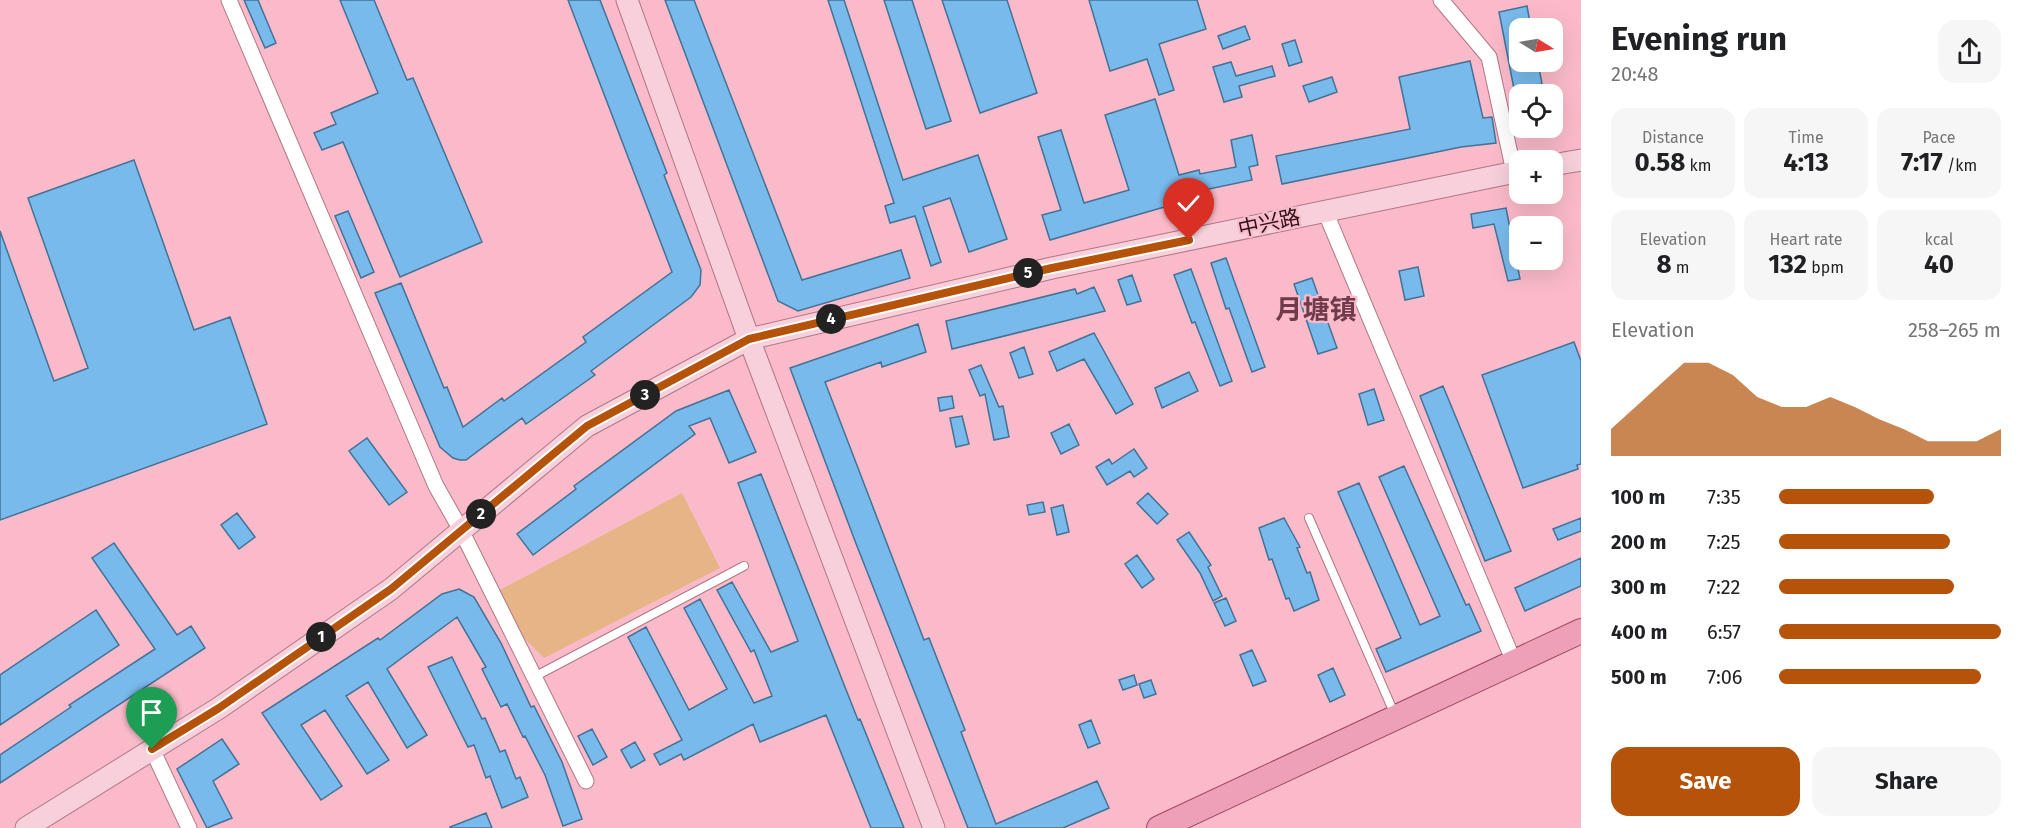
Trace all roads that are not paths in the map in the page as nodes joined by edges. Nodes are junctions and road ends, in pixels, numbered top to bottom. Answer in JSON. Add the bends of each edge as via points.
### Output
{"nodes":[{"id":1,"x":229,"y":0,"type":"edge"},
{"id":2,"x":627,"y":0,"type":"edge"},
{"id":3,"x":1441,"y":0,"type":"edge"},
{"id":4,"x":1512,"y":150,"type":"edge"},
{"id":5,"x":1581,"y":160,"type":"edge"},
{"id":6,"x":1563,"y":163,"type":"edge"},
{"id":7,"x":1509,"y":174,"type":"edge"},
{"id":8,"x":1325,"y":211,"type":"junction"},
{"id":9,"x":749,"y":339,"type":"junction"},
{"id":10,"x":1309,"y":518,"type":"dead end"},
{"id":11,"x":461,"y":530,"type":"junction"},
{"id":12,"x":744,"y":566,"type":"dead end"},
{"id":13,"x":1581,"y":631,"type":"edge"},
{"id":14,"x":1514,"y":662,"type":"junction"},
{"id":15,"x":534,"y":677,"type":"junction"},
{"id":16,"x":1396,"y":718,"type":"junction"},
{"id":17,"x":152,"y":749,"type":"junction"},
{"id":18,"x":586,"y":781,"type":"dead end"},
{"id":19,"x":26,"y":828,"type":"edge"},
{"id":20,"x":189,"y":828,"type":"edge"},
{"id":21,"x":934,"y":828,"type":"edge"},
{"id":22,"x":1159,"y":828,"type":"edge"}],
"edges":[{"from":1,"to":11,"type":"street","via":[[436,486]]},
{"from":2,"to":9,"type":"main road"},
{"from":3,"to":4,"type":"street","via":[[1489,57]]},
{"from":5,"to":6,"type":"main road"},
{"from":7,"to":8,"type":"main road","name":"中兴路"},
{"from":8,"to":9,"type":"main road","name":"中兴路","via":[[1052,268]]},
{"from":8,"to":14,"type":"street"},
{"from":9,"to":11,"type":"main road","name":"中兴路","via":[[587,426]]},
{"from":9,"to":21,"type":"main road"},
{"from":10,"to":16,"type":"lane"},
{"from":11,"to":15,"type":"street"},
{"from":11,"to":17,"type":"main road","name":"中兴路","via":[[391,589],[219,708]]},
{"from":12,"to":15,"type":"lane"},
{"from":13,"to":14,"type":"main road"},
{"from":14,"to":16,"type":"main road"},
{"from":15,"to":18,"type":"street"},
{"from":16,"to":22,"type":"main road"},
{"from":17,"to":19,"type":"main road","name":"中兴路"},
{"from":17,"to":20,"type":"street"}]}
